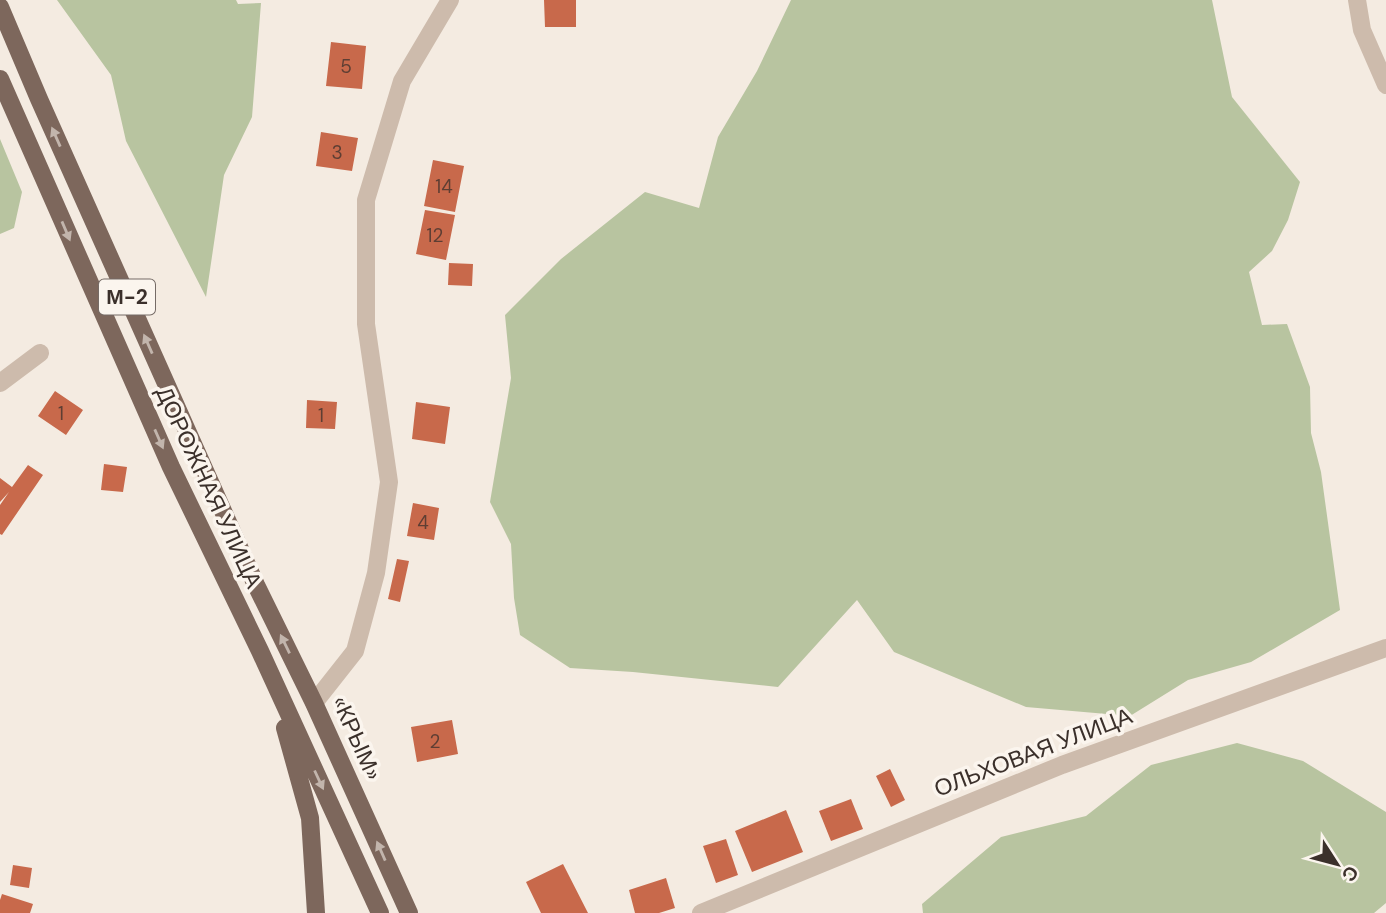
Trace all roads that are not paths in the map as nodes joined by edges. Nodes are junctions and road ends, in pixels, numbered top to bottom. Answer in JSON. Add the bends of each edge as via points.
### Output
{"nodes":[{"id":1,"x":450,"y":0,"type":"edge"},
{"id":2,"x":1357,"y":0,"type":"edge"},
{"id":3,"x":0,"y":7,"type":"edge"},
{"id":4,"x":0,"y":79,"type":"edge"},
{"id":5,"x":1386,"y":86,"type":"edge"},
{"id":6,"x":40,"y":353,"type":"dead end"},
{"id":7,"x":0,"y":383,"type":"edge"},
{"id":8,"x":257,"y":585,"type":"joint"},
{"id":9,"x":1386,"y":648,"type":"edge"},
{"id":10,"x":260,"y":651,"type":"junction"},
{"id":11,"x":314,"y":703,"type":"junction"},
{"id":12,"x":316,"y":913,"type":"edge"},
{"id":13,"x":380,"y":913,"type":"edge"},
{"id":14,"x":409,"y":913,"type":"edge"},
{"id":15,"x":701,"y":913,"type":"edge"}],
"edges":[{"from":1,"to":11,"type":"street","via":[[402,81],[366,200],[366,324],[389,482],[376,573],[355,650]]},
{"from":2,"to":5,"type":"street","via":[[1362,30]]},
{"from":8,"to":3,"type":"main road","name":"ДОРОЖНАЯ УЛИЦА","number":"М-2","one_way":true},
{"from":4,"to":10,"type":"main road","name":"ДОРОЖНАЯ УЛИЦА","number":"М-2","one_way":true,"via":[[165,454]]},
{"from":6,"to":7,"type":"street"},
{"from":11,"to":8,"type":"main road","name":"«КРЫМ»","number":"М-2","one_way":true},
{"from":9,"to":15,"type":"street","name":"ОЛЬХОВАЯ УЛИЦА","via":[[1062,765]]},
{"from":10,"to":12,"type":"main road","via":[[310,818]]},
{"from":10,"to":13,"type":"main road","name":"ДОРОЖНАЯ УЛИЦА","number":"М-2","one_way":true},
{"from":14,"to":11,"type":"main road","name":"«КРЫМ»","number":"М-2","one_way":true}]}
